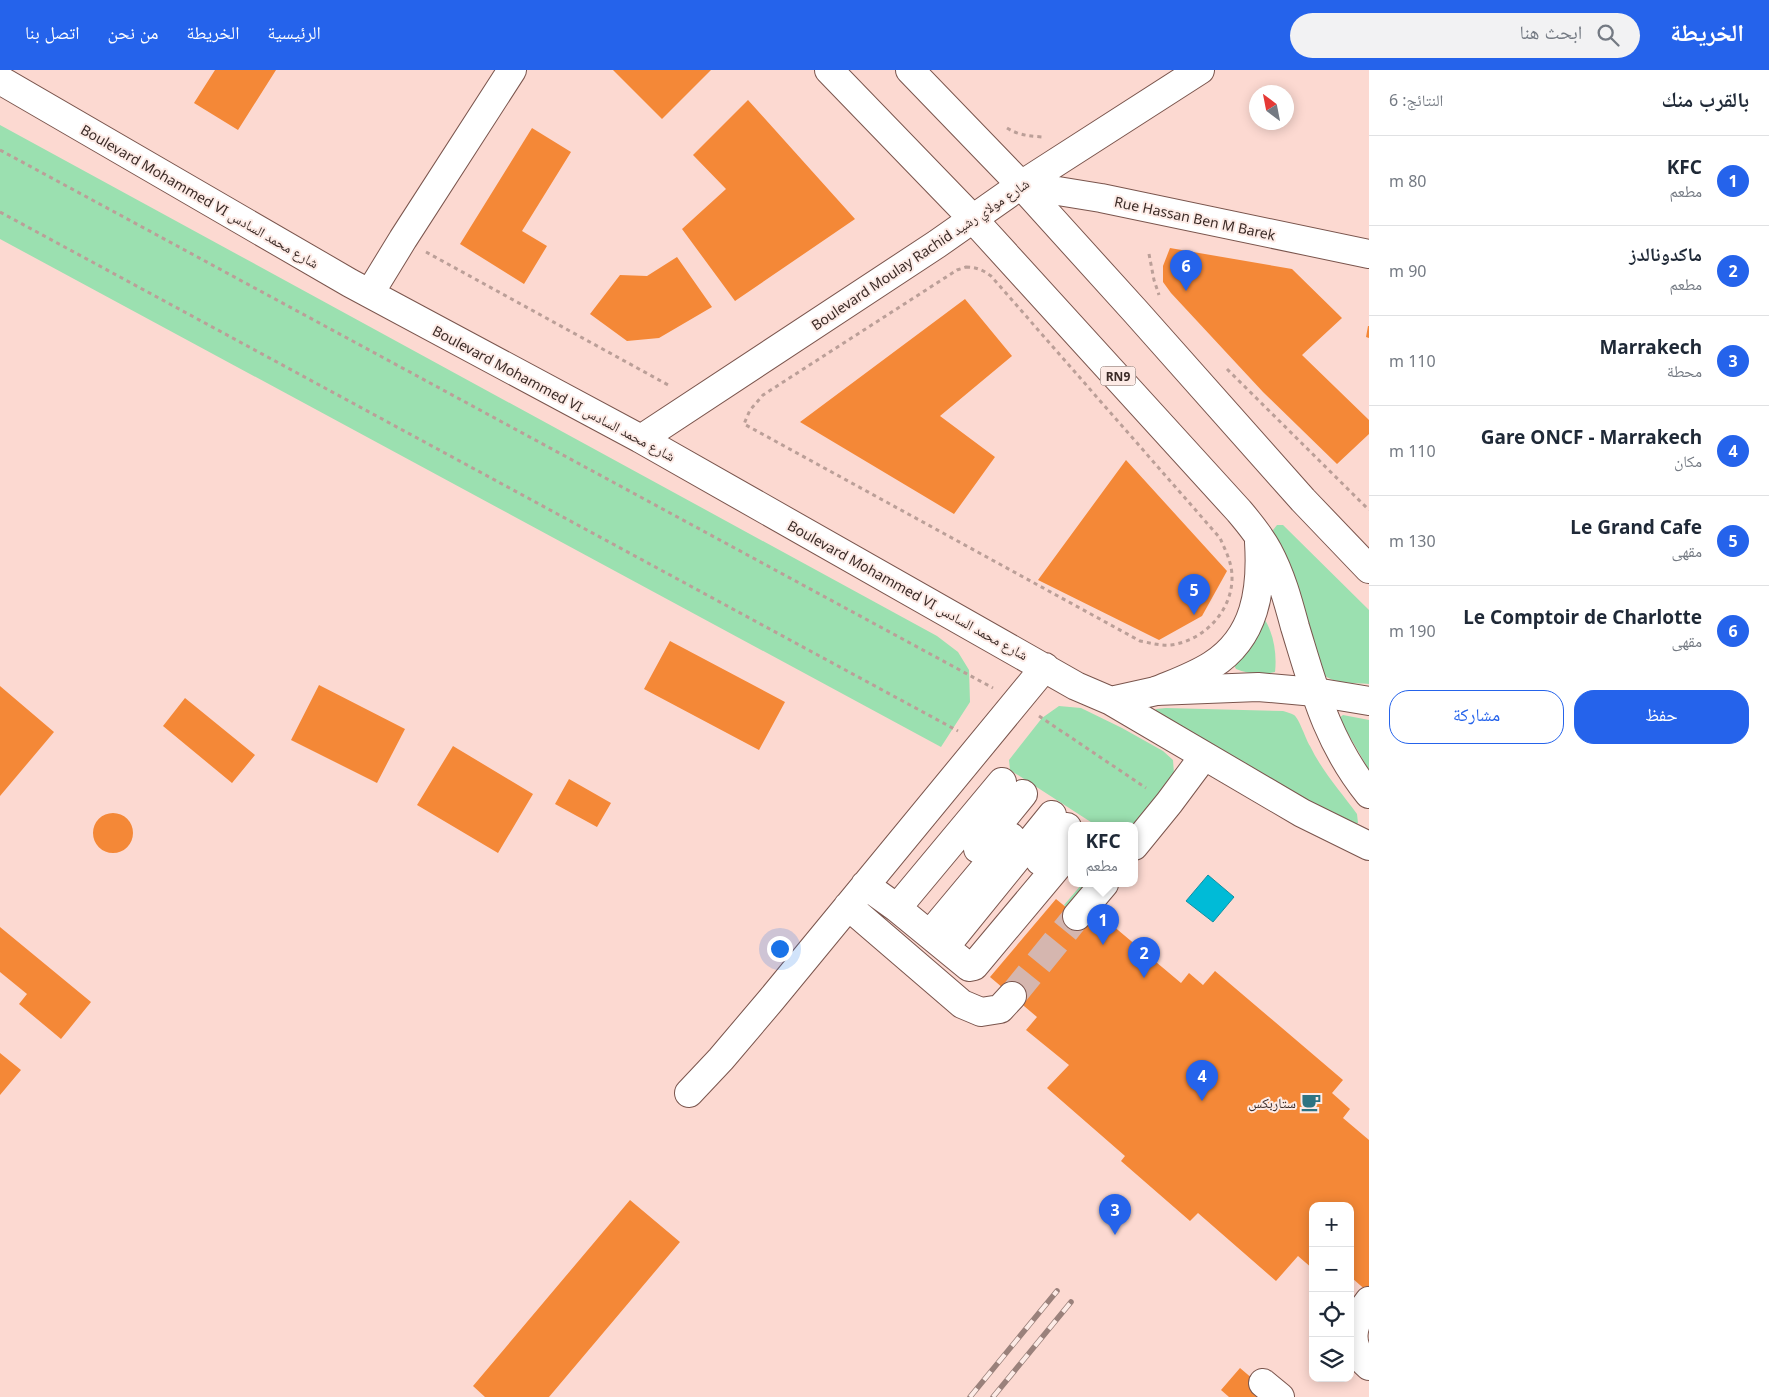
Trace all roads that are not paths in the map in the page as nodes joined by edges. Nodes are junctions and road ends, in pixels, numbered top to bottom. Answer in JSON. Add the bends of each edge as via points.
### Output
{"nodes":[{"id":1,"x":512,"y":70,"type":"edge"},
{"id":2,"x":829,"y":70,"type":"edge"},
{"id":3,"x":910,"y":70,"type":"edge"},
{"id":4,"x":1200,"y":70,"type":"edge"},
{"id":5,"x":0,"y":80,"type":"edge"},
{"id":6,"x":1021,"y":185,"type":"junction"},
{"id":7,"x":973,"y":219,"type":"junction"},
{"id":8,"x":1369,"y":254,"type":"edge"},
{"id":9,"x":370,"y":294,"type":"junction"},
{"id":10,"x":641,"y":440,"type":"junction"},
{"id":11,"x":1259,"y":535,"type":"junction"},
{"id":12,"x":1369,"y":569,"type":"edge"},
{"id":13,"x":1045,"y":667,"type":"junction"},
{"id":14,"x":1156,"y":691,"type":"junction"},
{"id":15,"x":1315,"y":692,"type":"junction"},
{"id":16,"x":1369,"y":700,"type":"edge"},
{"id":17,"x":1111,"y":701,"type":"junction"},
{"id":18,"x":973,"y":753,"type":"junction"},
{"id":19,"x":1204,"y":756,"type":"junction"},
{"id":20,"x":1369,"y":794,"type":"edge"},
{"id":21,"x":1046,"y":815,"type":"edge"},
{"id":22,"x":1138,"y":841,"type":"edge"},
{"id":23,"x":1369,"y":846,"type":"edge"},
{"id":24,"x":865,"y":885,"type":"junction"},
{"id":25,"x":1101,"y":887,"type":"edge"},
{"id":26,"x":848,"y":906,"type":"junction"},
{"id":27,"x":1077,"y":916,"type":"tunnel mouth"},
{"id":28,"x":930,"y":934,"type":"junction"},
{"id":29,"x":1012,"y":996,"type":"tunnel mouth"},
{"id":30,"x":689,"y":1093,"type":"dead end"},
{"id":31,"x":1369,"y":1301,"type":"edge"},
{"id":32,"x":1369,"y":1366,"type":"edge"}],
"edges":[{"from":1,"to":9,"type":"street"},
{"from":2,"to":7,"type":"street","number":"RN9"},
{"from":3,"to":6,"type":"street"},
{"from":4,"to":6,"type":"street","name":"Boulevard Moulay Rachid شارع مولاي رشيد"},
{"from":5,"to":9,"type":"street","name":"Boulevard Mohammed VI شارع محمد السادس"},
{"from":6,"to":7,"type":"street","name":"Boulevard Moulay Rachid شارع مولاي رشيد"},
{"from":6,"to":8,"type":"street","name":"Rue Hassan Ben M Barek","via":[[1101,198]]},
{"from":6,"to":12,"type":"street","via":[[1303,500]]},
{"from":7,"to":10,"type":"street","name":"Boulevard Moulay Rachid شارع مولاي رشيد"},
{"from":7,"to":11,"type":"street","number":"RN9"},
{"from":9,"to":10,"type":"street","name":"Boulevard Mohammed VI شارع محمد السادس"},
{"from":10,"to":13,"type":"street","name":"Boulevard Mohammed VI شارع محمد السادس"},
{"from":11,"to":14,"type":"street","via":[[1258,593],[1249,622],[1235,646],[1213,665]]},
{"from":11,"to":15,"type":"street","number":"RN9","via":[[1281,581]]},
{"from":13,"to":17,"type":"street","name":"Boulevard Mohammed VI شارع محمد السادس","via":[[1076,686]]},
{"from":13,"to":18,"type":"street"},
{"from":14,"to":15,"type":"street","via":[[1258,688]]},
{"from":14,"to":17,"type":"street"},
{"from":15,"to":16,"type":"street"},
{"from":15,"to":20,"type":"street","number":"RN9","via":[[1338,749]]},
{"from":17,"to":19,"type":"street","name":"Boulevard Mohammed VI شارع محمد السادس"},
{"from":18,"to":21,"type":"street"},
{"from":18,"to":24,"type":"street"},
{"from":19,"to":22,"type":"street"},
{"from":19,"to":23,"type":"street","name":"Boulevard Mohammed VI شارع محمد السادس","via":[[1302,813]]},
{"from":21,"to":28,"type":"street"},
{"from":21,"to":28,"type":"street"},
{"from":21,"to":28,"type":"street"},
{"from":24,"to":26,"type":"street"},
{"from":24,"to":28,"type":"street"},
{"from":25,"to":27,"type":"street"},
{"from":26,"to":29,"type":"street","via":[[962,1004],[980,1012],[1000,1009]]},
{"from":26,"to":30,"type":"street","via":[[722,1059]]},
{"from":31,"to":32,"type":"street","via":[[1358,1316],[1353,1334],[1356,1349]]}]}
